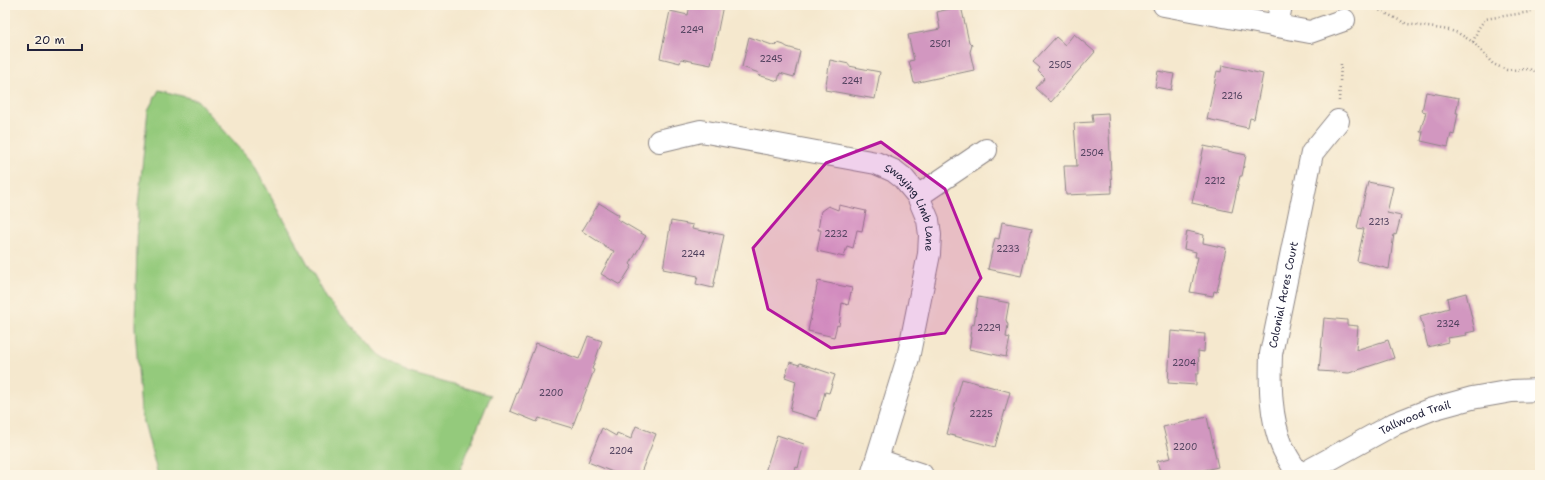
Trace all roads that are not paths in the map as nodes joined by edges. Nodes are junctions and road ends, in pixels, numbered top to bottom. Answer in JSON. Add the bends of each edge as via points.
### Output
{"nodes":[{"id":1,"x":1164,"y":5,"type":"edge"},
{"id":2,"x":1279,"y":15,"type":"edge"},
{"id":3,"x":1344,"y":20,"type":"dead end"},
{"id":4,"x":1338,"y":121,"type":"road end"},
{"id":5,"x":659,"y":141,"type":"dead end"},
{"id":6,"x":986,"y":150,"type":"dead end"},
{"id":7,"x":918,"y":196,"type":"junction"},
{"id":8,"x":1540,"y":390,"type":"edge"},
{"id":9,"x":875,"y":468,"type":"edge"},
{"id":10,"x":922,"y":475,"type":"edge"},
{"id":11,"x":1300,"y":475,"type":"edge"}],
"edges":[{"from":1,"to":2,"type":"street"},
{"from":2,"to":3,"type":"street","via":[[1310,32]]},
{"from":4,"to":11,"type":"street","name":"Colonial Acres Court","via":[[1312,153],[1271,354],[1270,385],[1274,415],[1282,446]]},
{"from":5,"to":7,"type":"street","name":"Swaying Limb Lane","via":[[701,131],[876,163],[903,178]]},
{"from":6,"to":7,"type":"street"},
{"from":7,"to":9,"type":"street","name":"Swaying Limb Lane","via":[[928,220],[929,254],[908,358]]},
{"from":8,"to":11,"type":"street","name":"Tallwood Trail","via":[[1512,391],[1472,398],[1432,409],[1394,424]]},
{"from":9,"to":10,"type":"street"}]}
